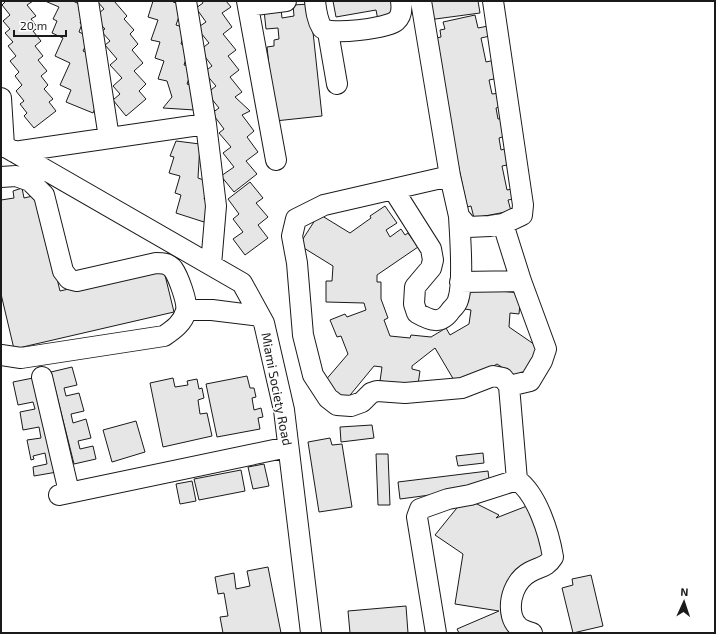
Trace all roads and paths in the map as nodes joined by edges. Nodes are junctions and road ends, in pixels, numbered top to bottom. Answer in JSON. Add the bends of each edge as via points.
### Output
{"nodes":[{"id":1,"x":88,"y":1,"type":"edge"},
{"id":2,"x":186,"y":1,"type":"edge"},
{"id":3,"x":286,"y":1,"type":"edge"},
{"id":4,"x":315,"y":1,"type":"edge"},
{"id":5,"x":401,"y":1,"type":"edge"},
{"id":6,"x":421,"y":1,"type":"edge"},
{"id":7,"x":493,"y":1,"type":"edge"},
{"id":8,"x":247,"y":4,"type":"edge"},
{"id":9,"x":328,"y":32,"type":"junction"},
{"id":10,"x":337,"y":84,"type":"dead end"},
{"id":11,"x":1,"y":98,"type":"edge"},
{"id":12,"x":206,"y":124,"type":"junction"},
{"id":13,"x":109,"y":138,"type":"junction"},
{"id":14,"x":5,"y":141,"type":"edge"},
{"id":15,"x":276,"y":160,"type":"dead end"},
{"id":16,"x":450,"y":176,"type":"junction"},
{"id":17,"x":1,"y":177,"type":"edge"},
{"id":18,"x":392,"y":189,"type":"junction"},
{"id":19,"x":459,"y":216,"type":"junction"},
{"id":20,"x":503,"y":224,"type":"junction"},
{"id":21,"x":211,"y":265,"type":"junction"},
{"id":22,"x":521,"y":281,"type":"junction"},
{"id":23,"x":460,"y":282,"type":"junction"},
{"id":24,"x":186,"y":310,"type":"junction"},
{"id":25,"x":260,"y":316,"type":"junction"},
{"id":26,"x":2,"y":351,"type":"edge"},
{"id":27,"x":42,"y":377,"type":"dead end"},
{"id":28,"x":509,"y":386,"type":"junction"},
{"id":29,"x":288,"y":447,"type":"junction"},
{"id":30,"x":517,"y":480,"type":"junction"},
{"id":31,"x":311,"y":633,"type":"edge"},
{"id":32,"x":436,"y":633,"type":"edge"},
{"id":33,"x":532,"y":633,"type":"edge"}],
"edges":[{"from":1,"to":13,"type":"street"},
{"from":2,"to":12,"type":"street"},
{"from":3,"to":8,"type":"street"},
{"from":4,"to":9,"type":"street","via":[[317,17],[322,28]]},
{"from":5,"to":9,"type":"street","via":[[400,16],[391,24]]},
{"from":6,"to":16,"type":"street"},
{"from":7,"to":20,"type":"street","via":[[523,205],[522,215]]},
{"from":8,"to":15,"type":"street"},
{"from":9,"to":10,"type":"street"},
{"from":11,"to":14,"type":"street"},
{"from":12,"to":13,"type":"street"},
{"from":12,"to":21,"type":"street","via":[[216,206]]},
{"from":13,"to":14,"type":"street"},
{"from":14,"to":21,"type":"street","name":"Miami Society Road"},
{"from":16,"to":18,"type":"street"},
{"from":16,"to":19,"type":"street"},
{"from":17,"to":24,"type":"street","via":[[16,176],[30,181],[44,194],[63,270],[69,279],[77,281],[166,263],[173,269],[184,292]]},
{"from":18,"to":23,"type":"street","via":[[431,249],[431,268],[415,287],[414,304],[417,313],[428,319],[438,320],[446,317],[458,300]]},
{"from":18,"to":28,"type":"street","via":[[324,205],[296,219],[292,236],[302,321],[313,375],[328,398],[337,405],[351,406],[378,391],[405,393],[462,388],[493,376],[503,378]]},
{"from":19,"to":20,"type":"street","via":[[468,227]]},
{"from":19,"to":23,"type":"street"},
{"from":20,"to":22,"type":"street"},
{"from":21,"to":25,"type":"street","name":"Miami Society Road","via":[[242,283]]},
{"from":22,"to":23,"type":"street"},
{"from":22,"to":28,"type":"street","via":[[546,349],[530,381]]},
{"from":24,"to":25,"type":"street","via":[[212,310]]},
{"from":24,"to":26,"type":"street","via":[[178,326],[164,336],[21,358]]},
{"from":25,"to":29,"type":"street","name":"Miami Society Road","via":[[264,323],[284,410]]},
{"from":27,"to":29,"type":"street","via":[[64,494]]},
{"from":28,"to":30,"type":"street"},
{"from":29,"to":31,"type":"street","name":"Miami Society Road"},
{"from":30,"to":32,"type":"street","via":[[470,495],[448,498],[420,509],[418,517]]},
{"from":30,"to":33,"type":"street","via":[[526,486],[533,498],[544,523],[553,557],[548,565],[529,573],[521,580],[513,593],[510,610],[515,624],[522,630]]}]}
